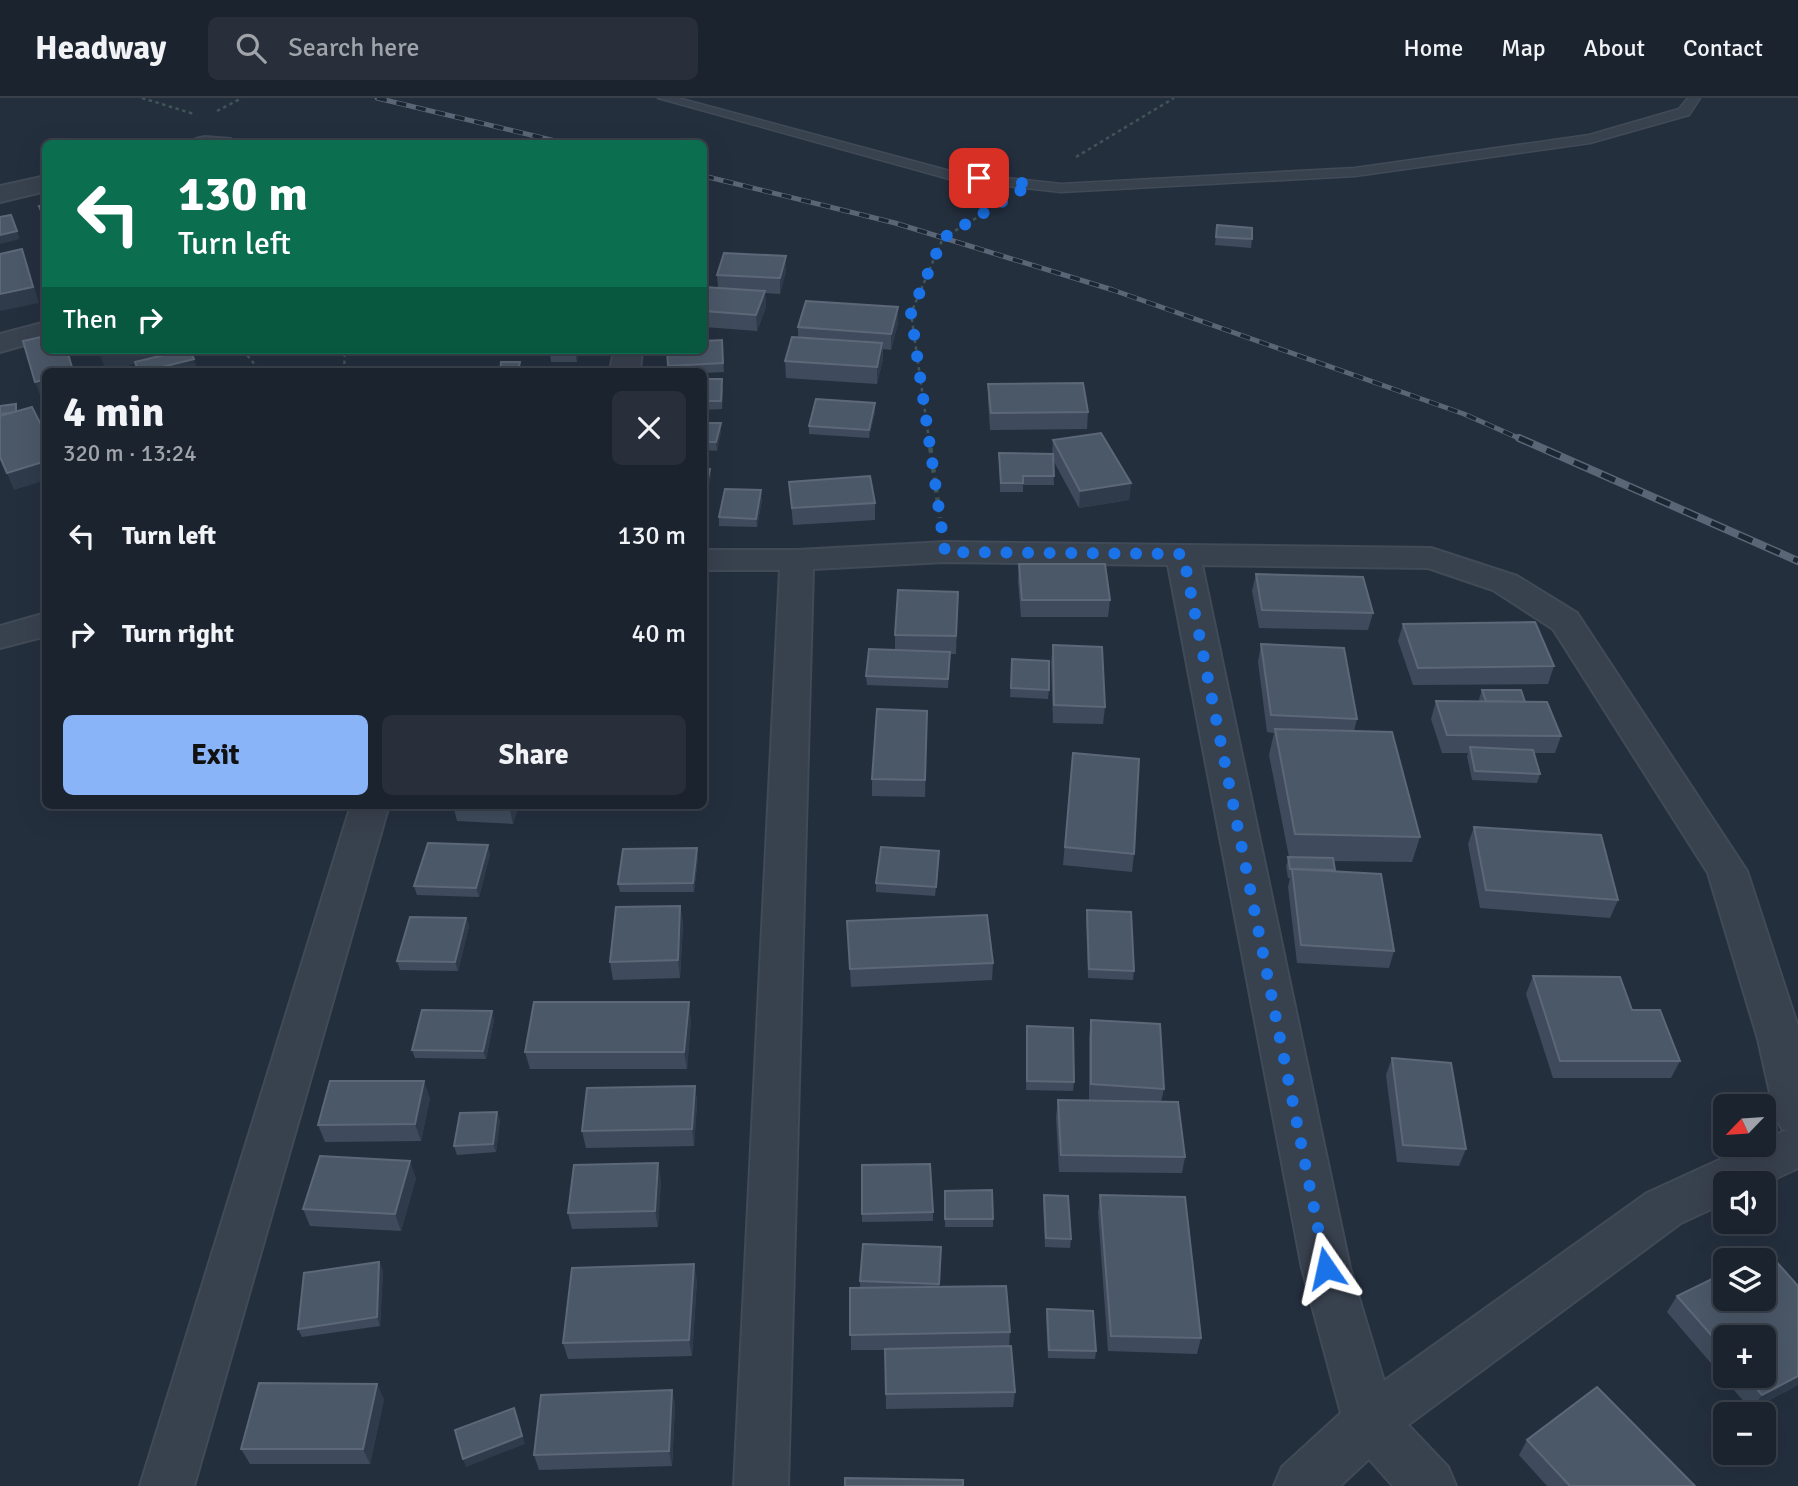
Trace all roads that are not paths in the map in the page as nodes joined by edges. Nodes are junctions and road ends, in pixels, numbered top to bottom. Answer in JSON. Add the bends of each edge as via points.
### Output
{"nodes":[{"id":1,"x":664,"y":98,"type":"edge"},
{"id":2,"x":1694,"y":98,"type":"edge"},
{"id":3,"x":42,"y":184,"type":"edge"},
{"id":4,"x":0,"y":194,"type":"edge"},
{"id":5,"x":42,"y":331,"type":"edge"},
{"id":6,"x":0,"y":343,"type":"edge"},
{"id":7,"x":1183,"y":554,"type":"junction"},
{"id":8,"x":797,"y":559,"type":"junction"},
{"id":9,"x":707,"y":560,"type":"edge"},
{"id":10,"x":42,"y":625,"type":"edge"},
{"id":11,"x":0,"y":638,"type":"edge"},
{"id":12,"x":369,"y":809,"type":"edge"},
{"id":13,"x":1798,"y":1115,"type":"edge"},
{"id":14,"x":1798,"y":1146,"type":"edge"},
{"id":15,"x":1370,"y":1422,"type":"junction"},
{"id":16,"x":167,"y":1486,"type":"edge"},
{"id":17,"x":761,"y":1486,"type":"edge"},
{"id":18,"x":1301,"y":1486,"type":"edge"},
{"id":19,"x":1429,"y":1486,"type":"edge"}],
"edges":[{"from":1,"to":2,"type":"lane","via":[[953,176],[1061,188],[1355,172],[1590,139],[1684,112]]},
{"from":3,"to":4,"type":"street"},
{"from":5,"to":6,"type":"street"},
{"from":7,"to":8,"type":"street","via":[[945,552]]},
{"from":7,"to":13,"type":"street","via":[[1431,558],[1506,583],[1565,621],[1727,871],[1780,1039]]},
{"from":7,"to":15,"type":"street","via":[[1326,1268]]},
{"from":8,"to":9,"type":"street"},
{"from":8,"to":17,"type":"street"},
{"from":10,"to":11,"type":"street"},
{"from":12,"to":16,"type":"street"},
{"from":14,"to":15,"type":"street","via":[[1664,1208]]},
{"from":15,"to":18,"type":"street"},
{"from":15,"to":19,"type":"street"}]}
